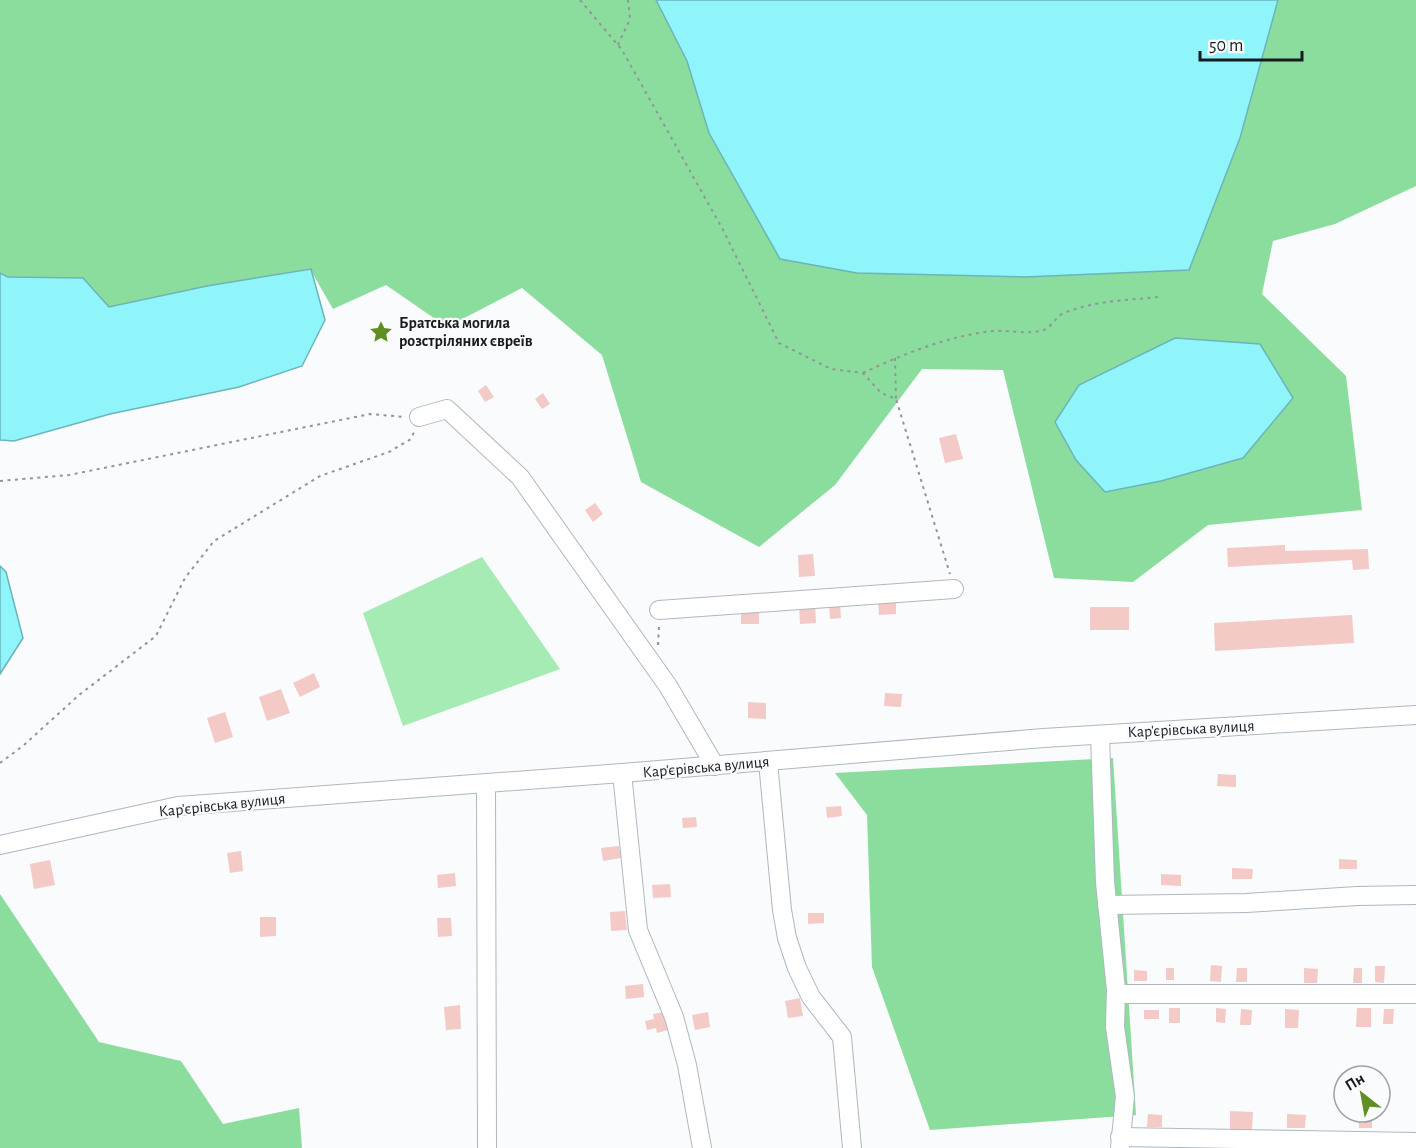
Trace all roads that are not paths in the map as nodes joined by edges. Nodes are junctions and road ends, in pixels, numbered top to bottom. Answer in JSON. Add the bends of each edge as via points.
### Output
{"nodes":[{"id":1,"x":419,"y":417,"type":"road end"},
{"id":2,"x":954,"y":589,"type":"road end"},
{"id":3,"x":659,"y":610,"type":"road end"},
{"id":4,"x":1416,"y":714,"type":"edge"},
{"id":5,"x":1100,"y":735,"type":"junction"},
{"id":6,"x":768,"y":762,"type":"junction"},
{"id":7,"x":715,"y":766,"type":"junction"},
{"id":8,"x":622,"y":773,"type":"junction"},
{"id":9,"x":486,"y":784,"type":"junction"},
{"id":10,"x":0,"y":845,"type":"edge"},
{"id":11,"x":1416,"y":895,"type":"edge"},
{"id":12,"x":1107,"y":905,"type":"junction"},
{"id":13,"x":1116,"y":994,"type":"junction"},
{"id":14,"x":1416,"y":994,"type":"edge"},
{"id":15,"x":1416,"y":1142,"type":"edge"},
{"id":16,"x":1120,"y":1143,"type":"edge"},
{"id":17,"x":487,"y":1148,"type":"edge"},
{"id":18,"x":702,"y":1148,"type":"edge"},
{"id":19,"x":852,"y":1148,"type":"edge"}],
"edges":[{"from":1,"to":7,"type":"street","via":[[447,409],[520,477],[658,672]]},
{"from":2,"to":3,"type":"street"},
{"from":4,"to":5,"type":"street","name":"Кар'єрівська вулиця"},
{"from":5,"to":6,"type":"street","name":"Кар'єрівська вулиця"},
{"from":5,"to":12,"type":"street"},
{"from":6,"to":7,"type":"street","name":"Кар'єрівська вулиця"},
{"from":6,"to":19,"type":"street","via":[[787,938],[811,997],[842,1037]]},
{"from":7,"to":8,"type":"street","name":"Кар'єрівська вулиця"},
{"from":8,"to":9,"type":"street","name":"Кар'єрівська вулиця"},
{"from":8,"to":18,"type":"street","via":[[638,930],[674,1017]]},
{"from":9,"to":10,"type":"street","name":"Кар'єрівська вулиця","via":[[178,807]]},
{"from":9,"to":17,"type":"street"},
{"from":11,"to":12,"type":"street"},
{"from":12,"to":13,"type":"street"},
{"from":13,"to":14,"type":"street"},
{"from":13,"to":16,"type":"street","via":[[1115,1027],[1125,1097]]},
{"from":15,"to":16,"type":"street"}]}
